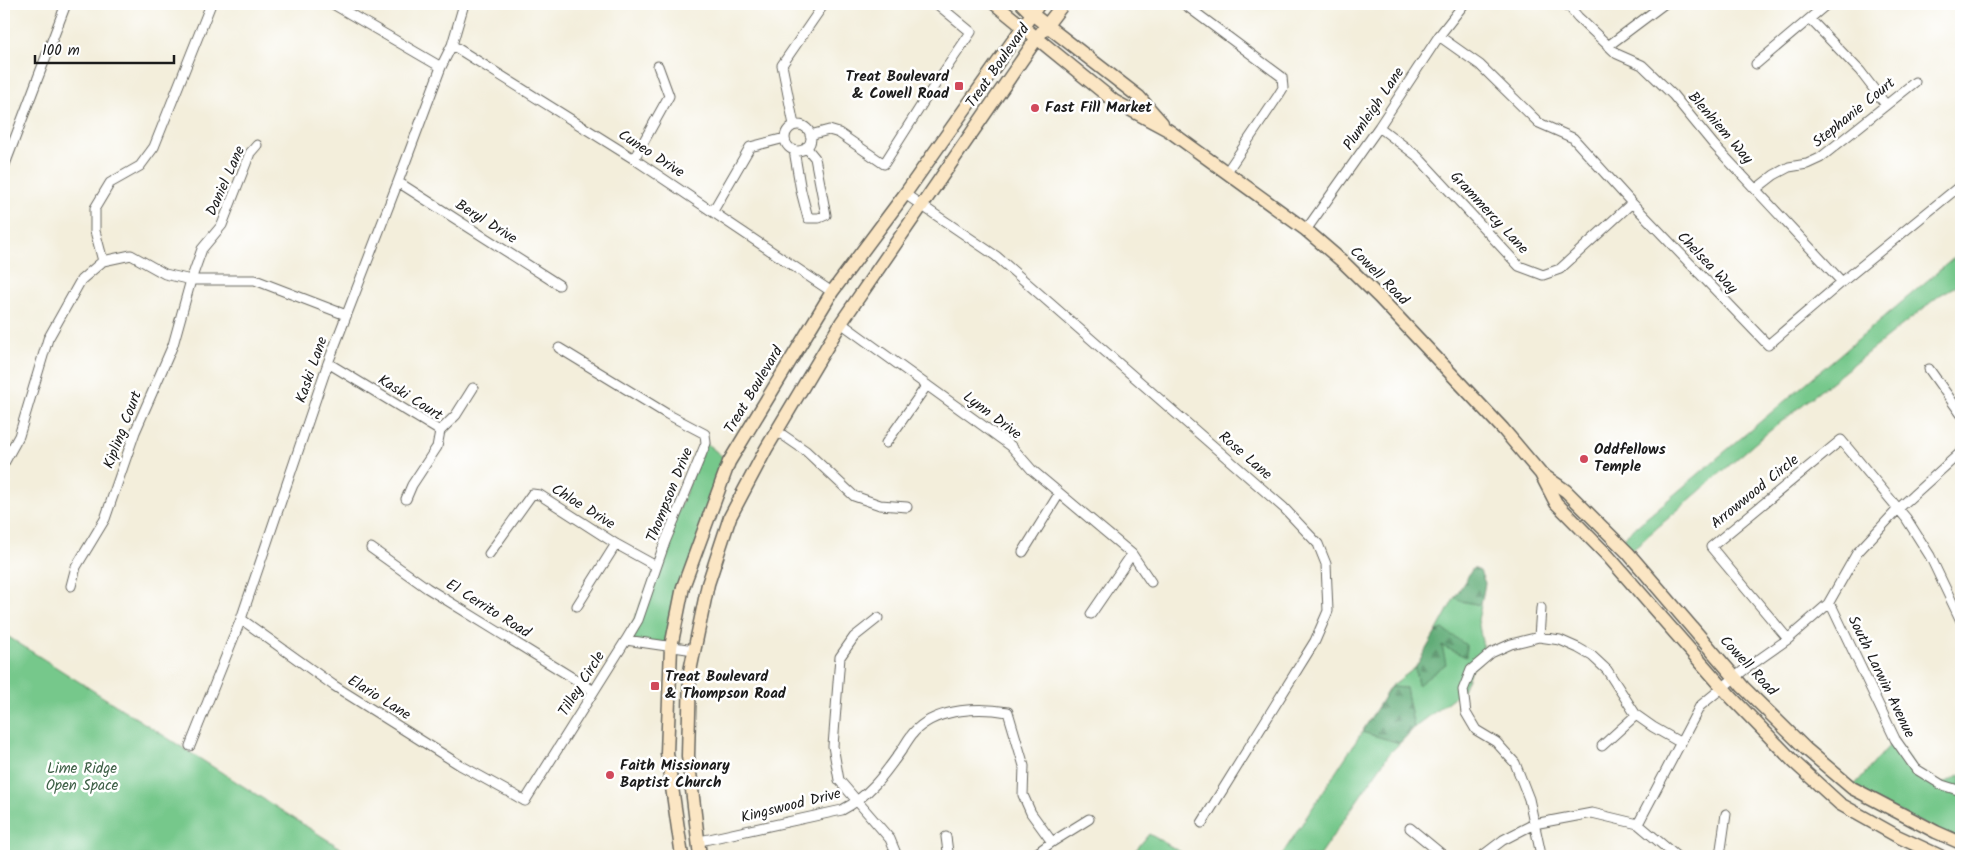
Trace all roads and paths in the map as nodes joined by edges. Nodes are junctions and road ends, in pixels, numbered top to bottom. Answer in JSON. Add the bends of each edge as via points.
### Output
{"nodes":[{"id":1,"x":66,"y":4,"type":"edge"},
{"id":2,"x":211,"y":4,"type":"edge"},
{"id":3,"x":333,"y":4,"type":"edge"},
{"id":4,"x":464,"y":4,"type":"edge"},
{"id":5,"x":824,"y":4,"type":"edge"},
{"id":6,"x":937,"y":4,"type":"edge"},
{"id":7,"x":995,"y":4,"type":"edge"},
{"id":8,"x":1022,"y":4,"type":"edge"},
{"id":9,"x":1063,"y":4,"type":"edge"},
{"id":10,"x":1184,"y":4,"type":"edge"},
{"id":11,"x":1464,"y":4,"type":"edge"},
{"id":12,"x":1567,"y":4,"type":"edge"},
{"id":13,"x":1664,"y":4,"type":"edge"},
{"id":14,"x":1827,"y":4,"type":"edge"},
{"id":15,"x":1036,"y":9,"type":"edge"},
{"id":16,"x":1810,"y":19,"type":"junction"},
{"id":17,"x":1047,"y":25,"type":"junction"},
{"id":18,"x":1024,"y":26,"type":"junction"},
{"id":19,"x":1439,"y":36,"type":"junction"},
{"id":20,"x":1037,"y":38,"type":"junction"},
{"id":21,"x":452,"y":45,"type":"junction"},
{"id":22,"x":1608,"y":46,"type":"junction"},
{"id":23,"x":1756,"y":64,"type":"dead end"},
{"id":24,"x":658,"y":66,"type":"dead end"},
{"id":25,"x":441,"y":67,"type":"junction"},
{"id":26,"x":1915,"y":82,"type":"dead end"},
{"id":27,"x":1886,"y":105,"type":"junction"},
{"id":28,"x":794,"y":125,"type":"junction"},
{"id":29,"x":1379,"y":128,"type":"junction"},
{"id":30,"x":1168,"y":130,"type":"junction"},
{"id":31,"x":810,"y":135,"type":"junction"},
{"id":32,"x":785,"y":138,"type":"junction"},
{"id":33,"x":257,"y":145,"type":"dead end"},
{"id":34,"x":806,"y":147,"type":"junction"},
{"id":35,"x":794,"y":150,"type":"junction"},
{"id":36,"x":634,"y":159,"type":"junction"},
{"id":37,"x":4,"y":166,"type":"edge"},
{"id":38,"x":1226,"y":173,"type":"junction"},
{"id":39,"x":398,"y":182,"type":"junction"},
{"id":40,"x":1961,"y":185,"type":"edge"},
{"id":41,"x":1756,"y":189,"type":"junction"},
{"id":42,"x":904,"y":194,"type":"junction"},
{"id":43,"x":1632,"y":203,"type":"junction"},
{"id":44,"x":921,"y":205,"type":"junction"},
{"id":45,"x":713,"y":211,"type":"junction"},
{"id":46,"x":1306,"y":230,"type":"junction"},
{"id":47,"x":103,"y":261,"type":"junction"},
{"id":48,"x":191,"y":280,"type":"junction"},
{"id":49,"x":1842,"y":282,"type":"junction"},
{"id":50,"x":559,"y":285,"type":"dead end"},
{"id":51,"x":832,"y":292,"type":"junction"},
{"id":52,"x":346,"y":315,"type":"junction"},
{"id":53,"x":841,"y":323,"type":"junction"},
{"id":54,"x":559,"y":348,"type":"dead end"},
{"id":55,"x":328,"y":363,"type":"junction"},
{"id":56,"x":1929,"y":369,"type":"dead end"},
{"id":57,"x":926,"y":385,"type":"junction"},
{"id":58,"x":473,"y":388,"type":"dead end"},
{"id":59,"x":1961,"y":414,"type":"edge"},
{"id":60,"x":440,"y":431,"type":"junction"},
{"id":61,"x":776,"y":431,"type":"junction"},
{"id":62,"x":886,"y":443,"type":"dead end"},
{"id":63,"x":1961,"y":452,"type":"edge"},
{"id":64,"x":4,"y":464,"type":"edge"},
{"id":65,"x":1541,"y":474,"type":"junction"},
{"id":66,"x":1059,"y":494,"type":"junction"},
{"id":67,"x":406,"y":499,"type":"dead end"},
{"id":68,"x":907,"y":507,"type":"dead end"},
{"id":69,"x":1898,"y":509,"type":"junction"},
{"id":70,"x":616,"y":544,"type":"junction"},
{"id":71,"x":371,"y":548,"type":"dead end"},
{"id":72,"x":1023,"y":552,"type":"dead end"},
{"id":73,"x":489,"y":554,"type":"dead end"},
{"id":74,"x":1132,"y":554,"type":"junction"},
{"id":75,"x":656,"y":566,"type":"junction"},
{"id":76,"x":1151,"y":582,"type":"dead end"},
{"id":77,"x":71,"y":586,"type":"dead end"},
{"id":78,"x":1828,"y":604,"type":"junction"},
{"id":79,"x":577,"y":606,"type":"dead end"},
{"id":80,"x":1541,"y":608,"type":"dead end"},
{"id":81,"x":1091,"y":614,"type":"dead end"},
{"id":82,"x":878,"y":618,"type":"dead end"},
{"id":83,"x":241,"y":619,"type":"junction"},
{"id":84,"x":1961,"y":621,"type":"edge"},
{"id":85,"x":1539,"y":636,"type":"junction"},
{"id":86,"x":1788,"y":639,"type":"junction"},
{"id":87,"x":626,"y":640,"type":"junction"},
{"id":88,"x":671,"y":647,"type":"junction"},
{"id":89,"x":694,"y":650,"type":"junction"},
{"id":90,"x":1734,"y":678,"type":"junction"},
{"id":91,"x":1722,"y":687,"type":"junction"},
{"id":92,"x":594,"y":691,"type":"junction"},
{"id":93,"x":1636,"y":715,"type":"junction"},
{"id":94,"x":1681,"y":743,"type":"junction"},
{"id":95,"x":190,"y":746,"type":"dead end"},
{"id":96,"x":1602,"y":746,"type":"dead end"},
{"id":97,"x":670,"y":771,"type":"junction"},
{"id":98,"x":1961,"y":791,"type":"edge"},
{"id":99,"x":525,"y":801,"type":"joint"},
{"id":100,"x":857,"y":802,"type":"junction"},
{"id":101,"x":1726,"y":814,"type":"dead end"},
{"id":102,"x":1089,"y":819,"type":"dead end"},
{"id":103,"x":1202,"y":823,"type":"dead end"},
{"id":104,"x":1534,"y":824,"type":"junction"},
{"id":105,"x":1638,"y":824,"type":"junction"},
{"id":106,"x":1410,"y":828,"type":"dead end"},
{"id":107,"x":946,"y":837,"type":"dead end"},
{"id":108,"x":700,"y":841,"type":"junction"},
{"id":109,"x":1052,"y":842,"type":"junction"},
{"id":110,"x":1961,"y":843,"type":"edge"},
{"id":111,"x":1672,"y":855,"type":"edge"},
{"id":112,"x":682,"y":856,"type":"edge"},
{"id":113,"x":692,"y":856,"type":"edge"},
{"id":114,"x":700,"y":856,"type":"edge"},
{"id":115,"x":897,"y":856,"type":"edge"},
{"id":116,"x":946,"y":856,"type":"edge"},
{"id":117,"x":1033,"y":856,"type":"edge"},
{"id":118,"x":1444,"y":856,"type":"edge"},
{"id":119,"x":1482,"y":856,"type":"edge"},
{"id":120,"x":1539,"y":856,"type":"edge"},
{"id":121,"x":1720,"y":856,"type":"edge"},
{"id":122,"x":1940,"y":856,"type":"edge"}],
"edges":[{"from":1,"to":37,"type":"street"},
{"from":2,"to":47,"type":"street","via":[[154,147],[140,166],[110,183],[95,208],[95,231]]},
{"from":3,"to":25,"type":"street"},
{"from":4,"to":21,"type":"street","name":"Kaski Lane"},
{"from":5,"to":28,"type":"street","via":[[782,65]]},
{"from":6,"to":31,"type":"street","via":[[971,32],[884,164],[839,133],[829,130]]},
{"from":7,"to":18,"type":"street","name":"Cowell Road"},
{"from":8,"to":15,"type":"street","name":"Cowell Road"},
{"from":9,"to":17,"type":"street","name":"Treat Boulevard"},
{"from":10,"to":38,"type":"street","via":[[1282,77],[1283,88]]},
{"from":11,"to":19,"type":"street","name":"Plumleigh Lane"},
{"from":12,"to":22,"type":"street","name":"Blenhiem Way"},
{"from":13,"to":22,"type":"street"},
{"from":14,"to":16,"type":"street"},
{"from":15,"to":17,"type":"street","name":"Cowell Road"},
{"from":15,"to":18,"type":"street","name":"Treat Boulevard"},
{"from":16,"to":23,"type":"street"},
{"from":16,"to":27,"type":"street","via":[[1860,71]]},
{"from":17,"to":20,"type":"street","name":"Treat Boulevard"},
{"from":17,"to":30,"type":"street","name":"Cowell Road","via":[[1139,98]]},
{"from":18,"to":20,"type":"street","name":"Cowell Road"},
{"from":18,"to":42,"type":"street","name":"Treat Boulevard"},
{"from":19,"to":29,"type":"street","name":"Plumleigh Lane"},
{"from":19,"to":43,"type":"street","name":"Chelsea Way","via":[[1480,65],[1539,123],[1573,138]]},
{"from":20,"to":30,"type":"street","name":"Cowell Road","via":[[1114,101]]},
{"from":20,"to":44,"type":"street","name":"Treat Boulevard"},
{"from":21,"to":25,"type":"street","name":"Kaski Lane"},
{"from":21,"to":36,"type":"street","name":"Cuneo Drive"},
{"from":22,"to":41,"type":"street","name":"Blenhiem Way","via":[[1617,54],[1642,65],[1673,95]]},
{"from":24,"to":36,"type":"street","via":[[669,96]]},
{"from":25,"to":39,"type":"street","name":"Kaski Lane"},
{"from":26,"to":27,"type":"street","name":"Stephanie Court"},
{"from":27,"to":41,"type":"street","name":"Stephanie Court","via":[[1820,158],[1790,167]]},
{"from":28,"to":31,"type":"street","via":[[806,128]]},
{"from":28,"to":32,"type":"street","via":[[787,130]]},
{"from":29,"to":43,"type":"street","name":"Grammercy Lane","via":[[1417,156],[1519,266],[1543,274],[1560,269]]},
{"from":29,"to":46,"type":"street","name":"Plumleigh Lane"},
{"from":30,"to":38,"type":"street","name":"Cowell Road"},
{"from":31,"to":34,"type":"street"},
{"from":32,"to":35,"type":"street","via":[[787,145]]},
{"from":32,"to":45,"type":"street","via":[[750,147]]},
{"from":33,"to":48,"type":"street","name":"Daniel Lane","via":[[250,153],[222,225],[202,249]]},
{"from":34,"to":35,"type":"street"},
{"from":34,"to":35,"type":"street","via":[[815,158],[826,215],[819,218],[808,218]]},
{"from":36,"to":45,"type":"street","name":"Cuneo Drive"},
{"from":38,"to":46,"type":"street","name":"Cowell Road"},
{"from":39,"to":50,"type":"street","name":"Beryl Drive"},
{"from":39,"to":52,"type":"street","name":"Kaski Lane"},
{"from":40,"to":49,"type":"street","name":"Chelsea Way"},
{"from":41,"to":49,"type":"street","name":"Blenhiem Way"},
{"from":42,"to":44,"type":"street","name":"Rose Lane"},
{"from":42,"to":51,"type":"street","name":"Treat Boulevard"},
{"from":43,"to":49,"type":"street","name":"Chelsea Way","via":[[1768,346]]},
{"from":44,"to":53,"type":"street","name":"Treat Boulevard"},
{"from":44,"to":103,"type":"street","name":"Rose Lane","via":[[996,256],[1284,508],[1318,544],[1326,564],[1328,611],[1315,641]]},
{"from":45,"to":51,"type":"street","name":"Cuneo Drive"},
{"from":46,"to":65,"type":"street","name":"Cowell Road","via":[[1379,297]]},
{"from":47,"to":48,"type":"street","via":[[131,255],[165,274]]},
{"from":47,"to":64,"type":"street","via":[[81,280],[48,339],[20,436]]},
{"from":48,"to":52,"type":"street","via":[[255,280]]},
{"from":48,"to":77,"type":"street","name":"Kipling Court","via":[[173,345],[135,432],[105,519],[76,567]]},
{"from":51,"to":88,"type":"street","name":"Treat Boulevard","via":[[729,462],[683,587]]},
{"from":52,"to":55,"type":"street","name":"Kaski Lane"},
{"from":53,"to":57,"type":"street","name":"Lynn Drive"},
{"from":53,"to":61,"type":"street","name":"Treat Boulevard"},
{"from":54,"to":75,"type":"street","name":"Thompson Drive","via":[[704,434],[706,443]]},
{"from":55,"to":60,"type":"street","name":"Kaski Court"},
{"from":55,"to":83,"type":"street","name":"Kaski Lane"},
{"from":56,"to":59,"type":"street"},
{"from":57,"to":62,"type":"street"},
{"from":57,"to":66,"type":"street","name":"Lynn Drive","via":[[1011,446]]},
{"from":58,"to":60,"type":"street","via":[[456,416]]},
{"from":60,"to":67,"type":"street","name":"Kaski Court","via":[[437,447]]},
{"from":61,"to":68,"type":"street","via":[[806,452],[854,496],[880,505]]},
{"from":61,"to":89,"type":"street","name":"Treat Boulevard","via":[[730,517],[708,584]]},
{"from":63,"to":69,"type":"street"},
{"from":65,"to":90,"type":"street","name":"Cowell Road","via":[[1566,491],[1628,553]]},
{"from":65,"to":91,"type":"street","name":"Cowell Road","via":[[1556,502],[1608,556]]},
{"from":66,"to":72,"type":"street"},
{"from":66,"to":74,"type":"street","name":"Lynn Drive"},
{"from":69,"to":78,"type":"street","via":[[1858,553]]},
{"from":69,"to":84,"type":"street","via":[[1930,556]]},
{"from":69,"to":86,"type":"street","name":"Arrowwood Circle","via":[[1841,440],[1711,547]]},
{"from":70,"to":73,"type":"street","name":"Chloe Drive","via":[[540,495],[532,494]]},
{"from":70,"to":75,"type":"street","name":"Chloe Drive"},
{"from":70,"to":79,"type":"street"},
{"from":71,"to":92,"type":"street","name":"El Cerrito Road","via":[[427,588]]},
{"from":74,"to":76,"type":"street","name":"Lynn Drive"},
{"from":74,"to":81,"type":"street"},
{"from":75,"to":87,"type":"street","name":"Thompson Drive","via":[[638,620]]},
{"from":78,"to":86,"type":"street"},
{"from":78,"to":98,"type":"street","name":"South Larwin Avenue","via":[[1895,739],[1916,769]]},
{"from":80,"to":85,"type":"street"},
{"from":82,"to":100,"type":"street","via":[[854,637],[840,657],[833,746],[839,780]]},
{"from":83,"to":95,"type":"street","name":"Kaski Lane"},
{"from":83,"to":99,"type":"street","name":"Elario Lane","via":[[333,686],[460,765]]},
{"from":85,"to":93,"type":"street","via":[[1560,640],[1592,656],[1607,670]]},
{"from":85,"to":104,"type":"street","via":[[1491,653],[1471,670],[1463,690],[1466,713],[1476,730],[1496,742],[1515,764],[1529,799]]},
{"from":86,"to":90,"type":"street"},
{"from":87,"to":88,"type":"street"},
{"from":87,"to":92,"type":"street","name":"Tilley Circle"},
{"from":88,"to":89,"type":"street"},
{"from":88,"to":97,"type":"street","name":"Treat Boulevard","via":[[667,753]]},
{"from":89,"to":108,"type":"street","name":"Treat Boulevard","via":[[690,671],[688,756]]},
{"from":90,"to":91,"type":"street"},
{"from":90,"to":110,"type":"street","name":"Cowell Road","via":[[1806,749],[1852,788]]},
{"from":91,"to":94,"type":"street","via":[[1700,706]]},
{"from":91,"to":122,"type":"street","name":"Cowell Road","via":[[1794,762],[1840,804]]},
{"from":92,"to":99,"type":"street","name":"Tilley Circle"},
{"from":93,"to":94,"type":"street"},
{"from":93,"to":96,"type":"street"},
{"from":94,"to":105,"type":"street"},
{"from":97,"to":108,"type":"street","via":[[680,789],[686,827],[694,839]]},
{"from":97,"to":112,"type":"street","name":"Treat Boulevard"},
{"from":100,"to":108,"type":"street","name":"Kingswood Drive","via":[[830,813]]},
{"from":100,"to":109,"type":"street","name":"Kingswood Drive","via":[[878,782],[916,729],[935,717],[990,709],[1008,712],[1024,766],[1023,796]]},
{"from":100,"to":115,"type":"street","via":[[890,839]]},
{"from":101,"to":121,"type":"street"},
{"from":102,"to":109,"type":"street"},
{"from":104,"to":105,"type":"street","via":[[1592,813]]},
{"from":104,"to":119,"type":"street","via":[[1503,840]]},
{"from":104,"to":120,"type":"street"},
{"from":105,"to":111,"type":"street"},
{"from":106,"to":118,"type":"street"},
{"from":107,"to":116,"type":"street"},
{"from":108,"to":113,"type":"street","via":[[693,846]]},
{"from":108,"to":114,"type":"street","name":"Treat Boulevard"},
{"from":109,"to":117,"type":"street"}]}
